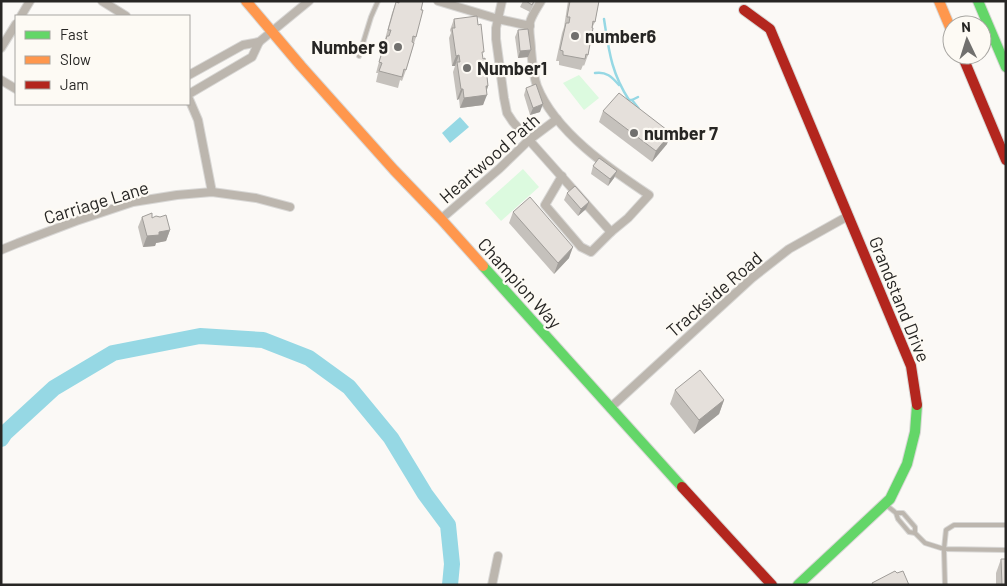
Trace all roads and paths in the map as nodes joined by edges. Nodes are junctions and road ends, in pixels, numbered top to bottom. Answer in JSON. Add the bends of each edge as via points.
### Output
{"nodes":[{"id":1,"x":30,"y":1,"type":"edge"},
{"id":2,"x":102,"y":1,"type":"edge"},
{"id":3,"x":246,"y":1,"type":"edge"},
{"id":4,"x":309,"y":1,"type":"edge"},
{"id":5,"x":378,"y":1,"type":"edge"},
{"id":6,"x":438,"y":1,"type":"edge"},
{"id":7,"x":502,"y":1,"type":"edge"},
{"id":8,"x":541,"y":1,"type":"edge"},
{"id":9,"x":939,"y":1,"type":"edge"},
{"id":10,"x":978,"y":1,"type":"edge"},
{"id":11,"x":984,"y":1,"type":"edge"},
{"id":12,"x":744,"y":10,"type":"dead end"},
{"id":13,"x":22,"y":15,"type":"edge"},
{"id":14,"x":124,"y":15,"type":"edge"},
{"id":15,"x":945,"y":15,"type":"edge"},
{"id":16,"x":498,"y":19,"type":"junction"},
{"id":17,"x":15,"y":26,"type":"edge"},
{"id":18,"x":530,"y":26,"type":"junction"},
{"id":19,"x":272,"y":32,"type":"junction"},
{"id":20,"x":259,"y":42,"type":"junction"},
{"id":21,"x":1,"y":48,"type":"edge"},
{"id":22,"x":1006,"y":51,"type":"edge"},
{"id":23,"x":359,"y":56,"type":"dead end"},
{"id":24,"x":966,"y":65,"type":"edge"},
{"id":25,"x":1006,"y":67,"type":"edge"},
{"id":26,"x":190,"y":74,"type":"edge"},
{"id":27,"x":1,"y":80,"type":"edge"},
{"id":28,"x":15,"y":88,"type":"edge"},
{"id":29,"x":190,"y":93,"type":"edge"},
{"id":30,"x":981,"y":100,"type":"junction"},
{"id":31,"x":190,"y":101,"type":"edge"},
{"id":32,"x":558,"y":119,"type":"junction"},
{"id":33,"x":529,"y":140,"type":"junction"},
{"id":34,"x":1006,"y":160,"type":"edge"},
{"id":35,"x":1006,"y":165,"type":"edge"},
{"id":36,"x":562,"y":176,"type":"junction"},
{"id":37,"x":212,"y":192,"type":"junction"},
{"id":38,"x":290,"y":207,"type":"dead end"},
{"id":39,"x":848,"y":216,"type":"junction"},
{"id":40,"x":441,"y":219,"type":"junction"},
{"id":41,"x":611,"y":232,"type":"junction"},
{"id":42,"x":1,"y":250,"type":"edge"},
{"id":43,"x":610,"y":408,"type":"junction"},
{"id":44,"x":885,"y":504,"type":"junction"},
{"id":45,"x":896,"y":513,"type":"junction"},
{"id":46,"x":1006,"y":526,"type":"edge"},
{"id":47,"x":915,"y":533,"type":"junction"},
{"id":48,"x":944,"y":549,"type":"junction"},
{"id":49,"x":1006,"y":550,"type":"edge"},
{"id":50,"x":498,"y":556,"type":"dead end"},
{"id":51,"x":492,"y":585,"type":"edge"},
{"id":52,"x":772,"y":585,"type":"edge"},
{"id":53,"x":798,"y":585,"type":"edge"},
{"id":54,"x":945,"y":585,"type":"edge"}],
"edges":[{"from":1,"to":13,"type":"street"},
{"from":2,"to":14,"type":"street"},
{"from":3,"to":19,"type":"main road","name":"Champion Way"},
{"from":4,"to":19,"type":"street"},
{"from":5,"to":23,"type":"lane"},
{"from":6,"to":16,"type":"street"},
{"from":7,"to":16,"type":"street"},
{"from":8,"to":18,"type":"street"},
{"from":9,"to":15,"type":"main road"},
{"from":10,"to":25,"type":"main road"},
{"from":11,"to":22,"type":"main road"},
{"from":12,"to":39,"type":"main road","name":"Grandstand Drive","via":[[770,29]]},
{"from":16,"to":18,"type":"street"},
{"from":16,"to":33,"type":"street","via":[[496,39],[507,112]]},
{"from":17,"to":21,"type":"street"},
{"from":18,"to":32,"type":"street","via":[[537,86]]},
{"from":19,"to":20,"type":"street"},
{"from":19,"to":40,"type":"main road","name":"Champion Way"},
{"from":20,"to":26,"type":"street","via":[[243,45]]},
{"from":20,"to":29,"type":"street","via":[[252,57]]},
{"from":24,"to":30,"type":"main road"},
{"from":27,"to":28,"type":"street"},
{"from":30,"to":34,"type":"main road"},
{"from":30,"to":35,"type":"main road"},
{"from":31,"to":37,"type":"street","via":[[198,120]]},
{"from":32,"to":33,"type":"street","name":"Heartwood Path"},
{"from":32,"to":41,"type":"street","via":[[605,165],[649,195]]},
{"from":33,"to":36,"type":"street"},
{"from":33,"to":40,"type":"street","name":"Heartwood Path"},
{"from":36,"to":41,"type":"street"},
{"from":36,"to":41,"type":"street","via":[[544,204],[580,247],[591,252]]},
{"from":37,"to":38,"type":"street","name":"Carriage Lane"},
{"from":37,"to":42,"type":"street","name":"Carriage Lane","via":[[133,202]]},
{"from":39,"to":43,"type":"street","name":"Trackside Road","via":[[789,249],[752,278]]},
{"from":39,"to":44,"type":"main road","name":"Grandstand Drive","via":[[912,366],[917,402],[915,432],[907,464]]},
{"from":40,"to":43,"type":"main road","name":"Champion Way"},
{"from":43,"to":52,"type":"main road","name":"Champion Way"},
{"from":44,"to":45,"type":"lane"},
{"from":44,"to":53,"type":"main road","name":"Grandstand Drive"},
{"from":45,"to":47,"type":"lane","via":[[909,532]]},
{"from":45,"to":47,"type":"lane","via":[[903,514],[915,528]]},
{"from":46,"to":48,"type":"lane","via":[[954,525],[946,530]]},
{"from":47,"to":48,"type":"lane","via":[[925,543]]},
{"from":48,"to":49,"type":"lane"},
{"from":48,"to":54,"type":"lane"},
{"from":50,"to":51,"type":"street"}]}
